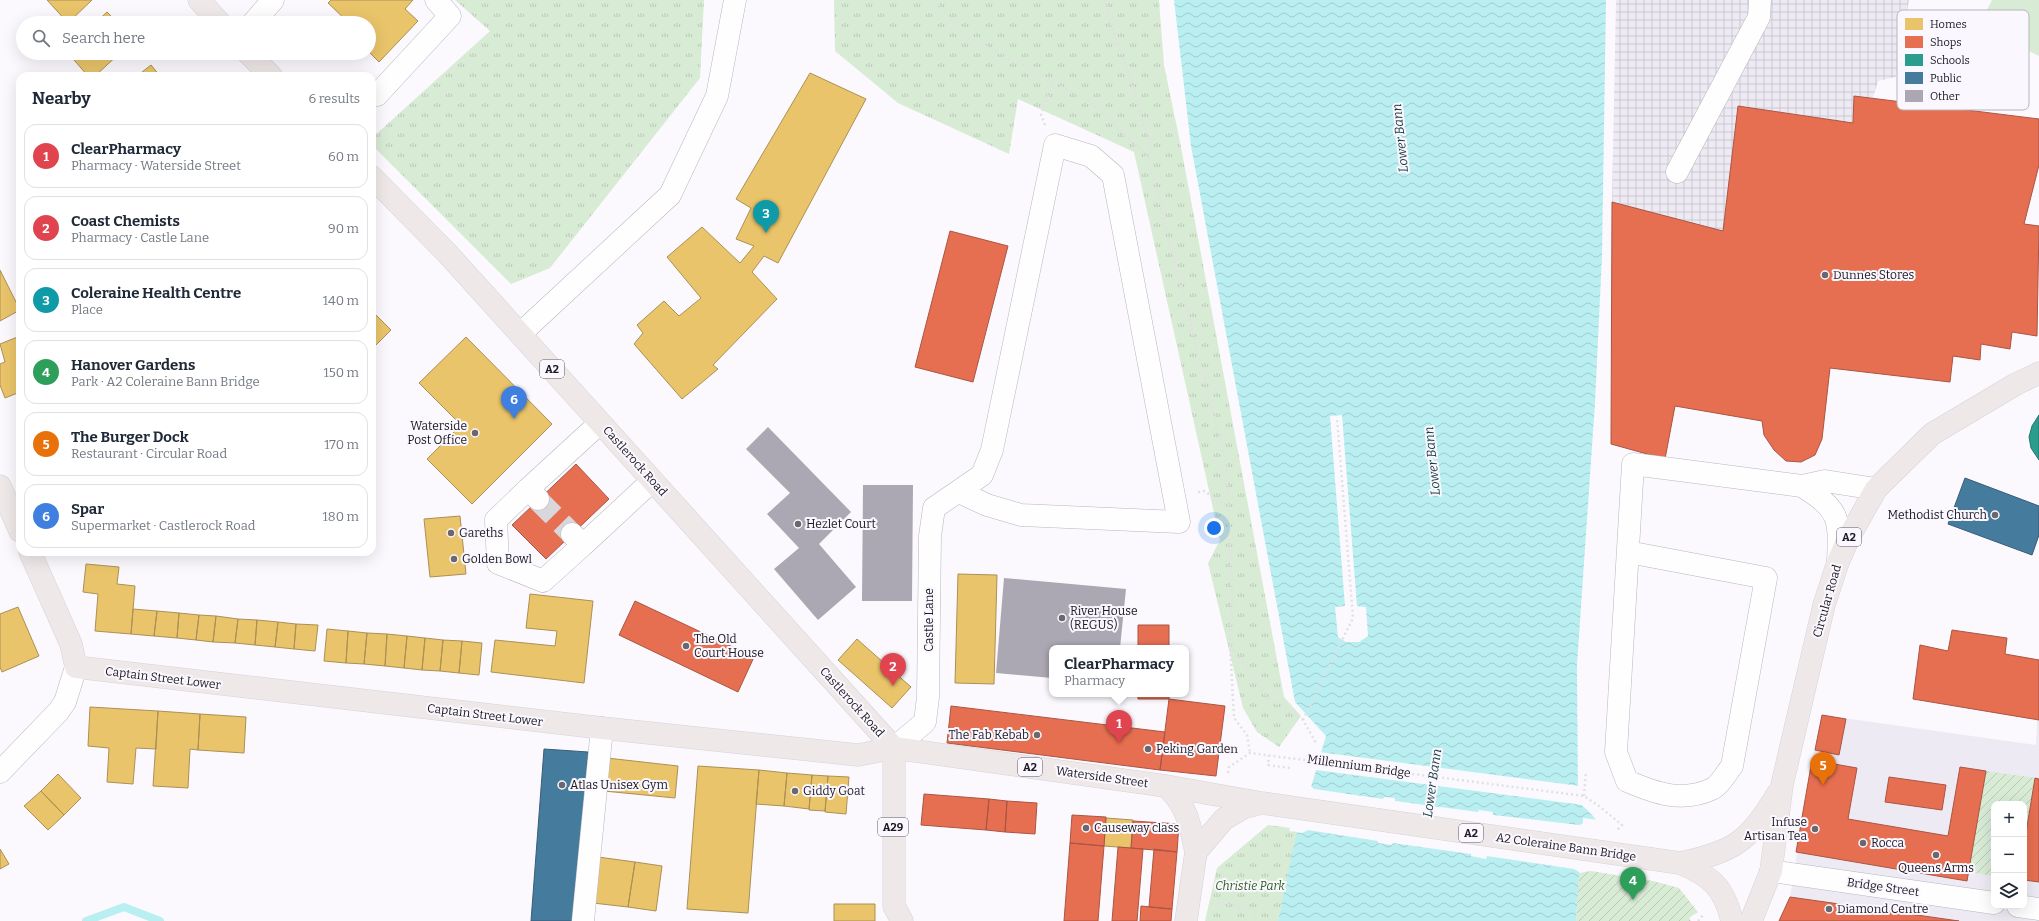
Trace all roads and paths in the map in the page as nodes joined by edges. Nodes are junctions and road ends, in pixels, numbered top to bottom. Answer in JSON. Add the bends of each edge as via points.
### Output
{"nodes":[{"id":1,"x":199,"y":0,"type":"edge"},
{"id":2,"x":273,"y":0,"type":"edge"},
{"id":3,"x":436,"y":0,"type":"edge"},
{"id":4,"x":735,"y":0,"type":"edge"},
{"id":5,"x":1104,"y":0,"type":"edge"},
{"id":6,"x":1760,"y":0,"type":"edge"},
{"id":7,"x":214,"y":16,"type":"edge"},
{"id":8,"x":259,"y":16,"type":"edge"},
{"id":9,"x":255,"y":60,"type":"edge"},
{"id":10,"x":267,"y":72,"type":"edge"},
{"id":11,"x":1053,"y":82,"type":"dead end"},
{"id":12,"x":377,"y":95,"type":"dead end"},
{"id":13,"x":1054,"y":145,"type":"junction"},
{"id":14,"x":1148,"y":158,"type":"dead end"},
{"id":15,"x":1677,"y":172,"type":"dead end"},
{"id":16,"x":376,"y":182,"type":"edge"},
{"id":17,"x":520,"y":334,"type":"junction"},
{"id":18,"x":2039,"y":373,"type":"edge"},
{"id":19,"x":1337,"y":418,"type":"dead end"},
{"id":20,"x":600,"y":422,"type":"junction"},
{"id":21,"x":652,"y":481,"type":"junction"},
{"id":22,"x":0,"y":486,"type":"edge"},
{"id":23,"x":1802,"y":486,"type":"junction"},
{"id":24,"x":1876,"y":489,"type":"junction"},
{"id":25,"x":959,"y":492,"type":"junction"},
{"id":26,"x":1174,"y":498,"type":"junction"},
{"id":27,"x":1228,"y":506,"type":"dead end"},
{"id":28,"x":16,"y":522,"type":"edge"},
{"id":29,"x":1628,"y":552,"type":"junction"},
{"id":30,"x":32,"y":556,"type":"edge"},
{"id":31,"x":1838,"y":562,"type":"junction"},
{"id":32,"x":1230,"y":645,"type":"dead end"},
{"id":33,"x":76,"y":668,"type":"junction"},
{"id":34,"x":1234,"y":718,"type":"dead end"},
{"id":35,"x":1303,"y":720,"type":"junction"},
{"id":36,"x":602,"y":728,"type":"junction"},
{"id":37,"x":1316,"y":743,"type":"dead end"},
{"id":38,"x":894,"y":748,"type":"junction"},
{"id":39,"x":1250,"y":753,"type":"junction"},
{"id":40,"x":1269,"y":755,"type":"junction"},
{"id":41,"x":2,"y":764,"type":"edge"},
{"id":42,"x":1290,"y":768,"type":"dead end"},
{"id":43,"x":1586,"y":771,"type":"dead end"},
{"id":44,"x":1782,"y":785,"type":"junction"},
{"id":45,"x":1166,"y":786,"type":"junction"},
{"id":46,"x":1227,"y":787,"type":"junction"},
{"id":47,"x":1584,"y":796,"type":"junction"},
{"id":48,"x":1262,"y":803,"type":"junction"},
{"id":49,"x":1622,"y":825,"type":"dead end"},
{"id":50,"x":1196,"y":852,"type":"junction"},
{"id":51,"x":1680,"y":863,"type":"junction"},
{"id":52,"x":1771,"y":871,"type":"junction"},
{"id":53,"x":1210,"y":903,"type":"dead end"},
{"id":54,"x":1991,"y":903,"type":"edge"},
{"id":55,"x":2027,"y":907,"type":"edge"},
{"id":56,"x":2039,"y":909,"type":"edge"},
{"id":57,"x":896,"y":916,"type":"edge"},
{"id":58,"x":583,"y":921,"type":"edge"},
{"id":59,"x":1186,"y":921,"type":"edge"},
{"id":60,"x":1254,"y":921,"type":"edge"},
{"id":61,"x":1732,"y":921,"type":"edge"},
{"id":62,"x":1751,"y":921,"type":"edge"}],
"edges":[{"from":1,"to":7,"type":"main road"},
{"from":2,"to":8,"type":"street"},
{"from":3,"to":12,"type":"street","via":[[450,16]]},
{"from":4,"to":17,"type":"street","via":[[717,96],[670,195]]},
{"from":5,"to":14,"type":"path","via":[[1142,122],[1152,145]]},
{"from":6,"to":15,"type":"street","via":[[1759,17]]},
{"from":9,"to":10,"type":"main road"},
{"from":11,"to":13,"type":"path","via":[[1040,115]]},
{"from":13,"to":25,"type":"street","via":[[992,450],[982,475]]},
{"from":13,"to":26,"type":"street","via":[[1091,156],[1113,175]]},
{"from":16,"to":17,"type":"main road","name":"Castlerock Road","number":"A2","via":[[447,253]]},
{"from":17,"to":20,"type":"main road","name":"Castlerock Road","number":"A2"},
{"from":18,"to":24,"type":"main road","name":"Circular Road","number":"A2","via":[[1932,434]]},
{"from":19,"to":35,"type":"path","via":[[1353,618]]},
{"from":20,"to":21,"type":"main road","name":"Castlerock Road","number":"A2"},
{"from":20,"to":21,"type":"street","via":[[533,495],[496,520],[498,563],[543,581],[578,540]]},
{"from":21,"to":38,"type":"main road","name":"Castlerock Road","number":"A2"},
{"from":22,"to":28,"type":"main road"},
{"from":23,"to":24,"type":"street","via":[[1825,481]]},
{"from":23,"to":29,"type":"street","via":[[1633,464]]},
{"from":23,"to":31,"type":"street","via":[[1823,499],[1836,515],[1840,528]]},
{"from":24,"to":31,"type":"main road","name":"Circular Road","number":"A2"},
{"from":25,"to":26,"type":"street","via":[[987,505],[1021,515],[1179,522]]},
{"from":25,"to":38,"type":"street","name":"Castle Lane","via":[[934,508],[930,536],[928,697],[925,722]]},
{"from":26,"to":27,"type":"path","via":[[1204,491]]},
{"from":29,"to":29,"type":"street","via":[[1616,752],[1621,767],[1627,781],[1656,794],[1684,796],[1713,789],[1732,766],[1766,578]]},
{"from":30,"to":33,"type":"main road","via":[[71,644]]},
{"from":31,"to":44,"type":"main road","name":"Circular Road","number":"A2","via":[[1824,605]]},
{"from":32,"to":35,"type":"path","via":[[1268,698]]},
{"from":33,"to":36,"type":"main road","name":"Captain Street Lower"},
{"from":33,"to":41,"type":"street","via":[[65,702],[58,712]]},
{"from":34,"to":39,"type":"path","via":[[1247,735]]},
{"from":35,"to":37,"type":"path"},
{"from":36,"to":38,"type":"main road","name":"Captain Street Lower","via":[[858,755]]},
{"from":36,"to":58,"type":"street"},
{"from":38,"to":45,"type":"main road","name":"Waterside Street","number":"A2"},
{"from":38,"to":57,"type":"main road","number":"A29"},
{"from":39,"to":40,"type":"path","name":"Millennium Bridge"},
{"from":39,"to":46,"type":"path","via":[[1229,767]]},
{"from":40,"to":42,"type":"path","via":[[1268,765]]},
{"from":40,"to":47,"type":"path","name":"Millennium Bridge"},
{"from":43,"to":47,"type":"path"},
{"from":44,"to":51,"type":"main road","number":"A2","via":[[1762,819],[1735,846],[1717,854]]},
{"from":44,"to":52,"type":"main road","name":"Circular Road","number":"A2"},
{"from":45,"to":46,"type":"main road","number":"A2"},
{"from":45,"to":50,"type":"main road","via":[[1177,796],[1187,814]]},
{"from":46,"to":48,"type":"main road","number":"A2"},
{"from":47,"to":49,"type":"path"},
{"from":48,"to":50,"type":"main road","via":[[1243,808],[1224,819]]},
{"from":48,"to":51,"type":"main road","name":"A2 Coleraine Bann Bridge","number":"A2"},
{"from":50,"to":59,"type":"main road"},
{"from":51,"to":61,"type":"main road","number":"A2","via":[[1701,871],[1712,880],[1725,901]]},
{"from":52,"to":54,"type":"street","name":"Bridge Street"},
{"from":52,"to":62,"type":"main road","name":"Circular Road"},
{"from":53,"to":60,"type":"path","via":[[1255,909]]},
{"from":55,"to":56,"type":"street"}]}
